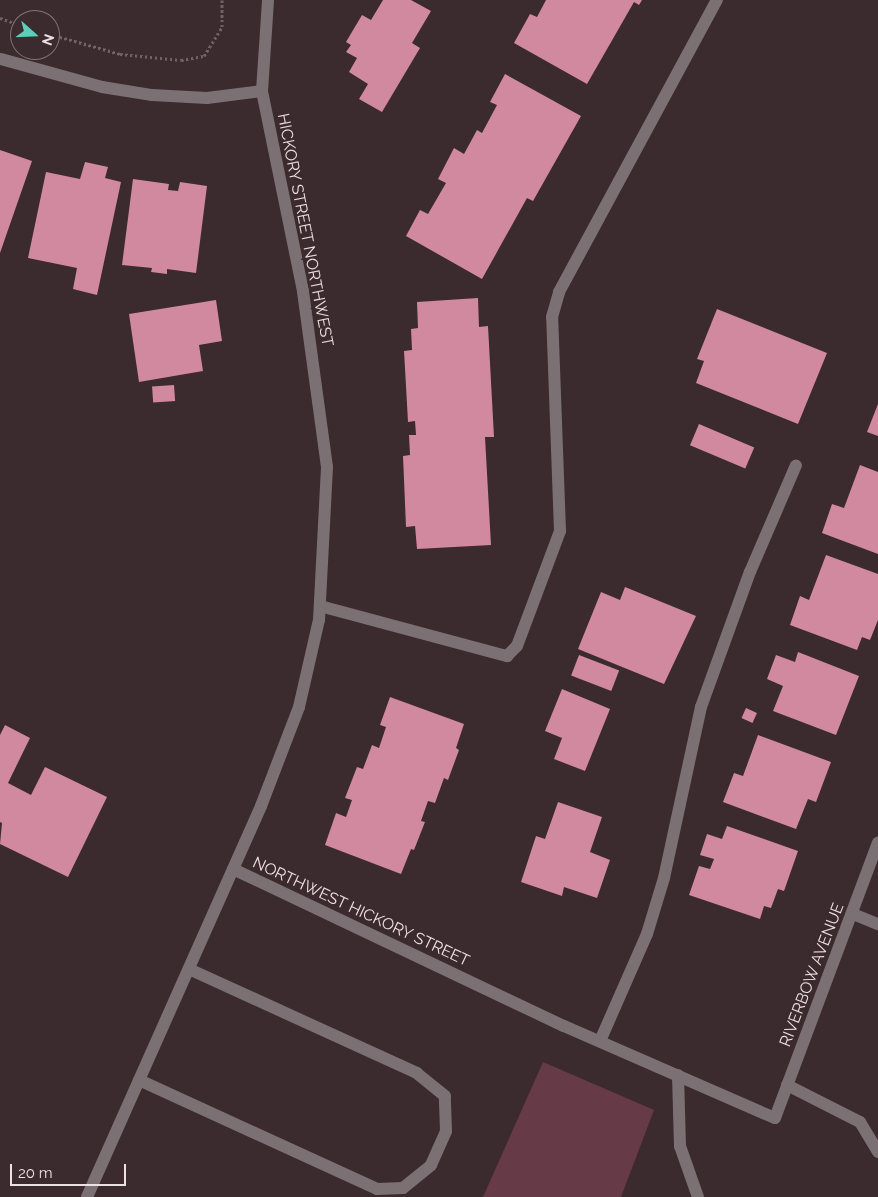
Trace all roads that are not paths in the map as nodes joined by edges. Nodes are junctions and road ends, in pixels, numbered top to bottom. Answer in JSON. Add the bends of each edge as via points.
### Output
{"nodes":[{"id":1,"x":268,"y":0,"type":"edge"},
{"id":2,"x":718,"y":0,"type":"edge"},
{"id":3,"x":1,"y":59,"type":"edge"},
{"id":4,"x":262,"y":91,"type":"junction"},
{"id":5,"x":796,"y":466,"type":"dead end"},
{"id":6,"x":320,"y":606,"type":"junction"},
{"id":7,"x":878,"y":843,"type":"edge"},
{"id":8,"x":233,"y":869,"type":"junction"},
{"id":9,"x":852,"y":914,"type":"junction"},
{"id":10,"x":878,"y":924,"type":"edge"},
{"id":11,"x":189,"y":968,"type":"junction"},
{"id":12,"x":600,"y":1041,"type":"junction"},
{"id":13,"x":678,"y":1076,"type":"junction"},
{"id":14,"x":139,"y":1080,"type":"junction"},
{"id":15,"x":787,"y":1085,"type":"junction"},
{"id":16,"x":775,"y":1118,"type":"joint"},
{"id":17,"x":878,"y":1152,"type":"edge"},
{"id":18,"x":87,"y":1197,"type":"edge"},
{"id":19,"x":698,"y":1197,"type":"edge"}],
"edges":[{"from":1,"to":4,"type":"street","name":"HICKORY STREET NORTHWEST"},
{"from":2,"to":6,"type":"street","via":[[559,292],[552,317],[560,531],[517,646],[507,656]]},
{"from":3,"to":4,"type":"street","via":[[102,87],[152,95],[207,98]]},
{"from":4,"to":6,"type":"street","name":"HICKORY STREET NORTHWEST","via":[[303,291],[327,467]]},
{"from":5,"to":12,"type":"street","via":[[750,572],[701,707],[664,878],[647,934]]},
{"from":6,"to":8,"type":"street","name":"HICKORY STREET NORTHWEST","via":[[299,707]]},
{"from":7,"to":9,"type":"street","name":"RIVERBOW AVENUE"},
{"from":8,"to":11,"type":"street","name":"NORTHWEST HICKORY STREET"},
{"from":8,"to":12,"type":"street","name":"NORTHWEST HICKORY STREET"},
{"from":9,"to":10,"type":"street"},
{"from":9,"to":15,"type":"street","name":"RIVERBOW AVENUE"},
{"from":11,"to":14,"type":"street","name":"NORTHWEST HICKORY STREET"},
{"from":11,"to":14,"type":"street","via":[[417,1072],[445,1096],[446,1131],[431,1165],[403,1188],[377,1189]]},
{"from":12,"to":13,"type":"street","name":"NORTHWEST HICKORY STREET"},
{"from":13,"to":16,"type":"street","name":"NORTHWEST HICKORY STREET"},
{"from":13,"to":19,"type":"street","via":[[680,1146]]},
{"from":14,"to":18,"type":"street","name":"NORTHWEST HICKORY STREET"},
{"from":15,"to":16,"type":"street","name":"RIVERBOW AVENUE"},
{"from":15,"to":17,"type":"street","via":[[860,1122]]}]}
